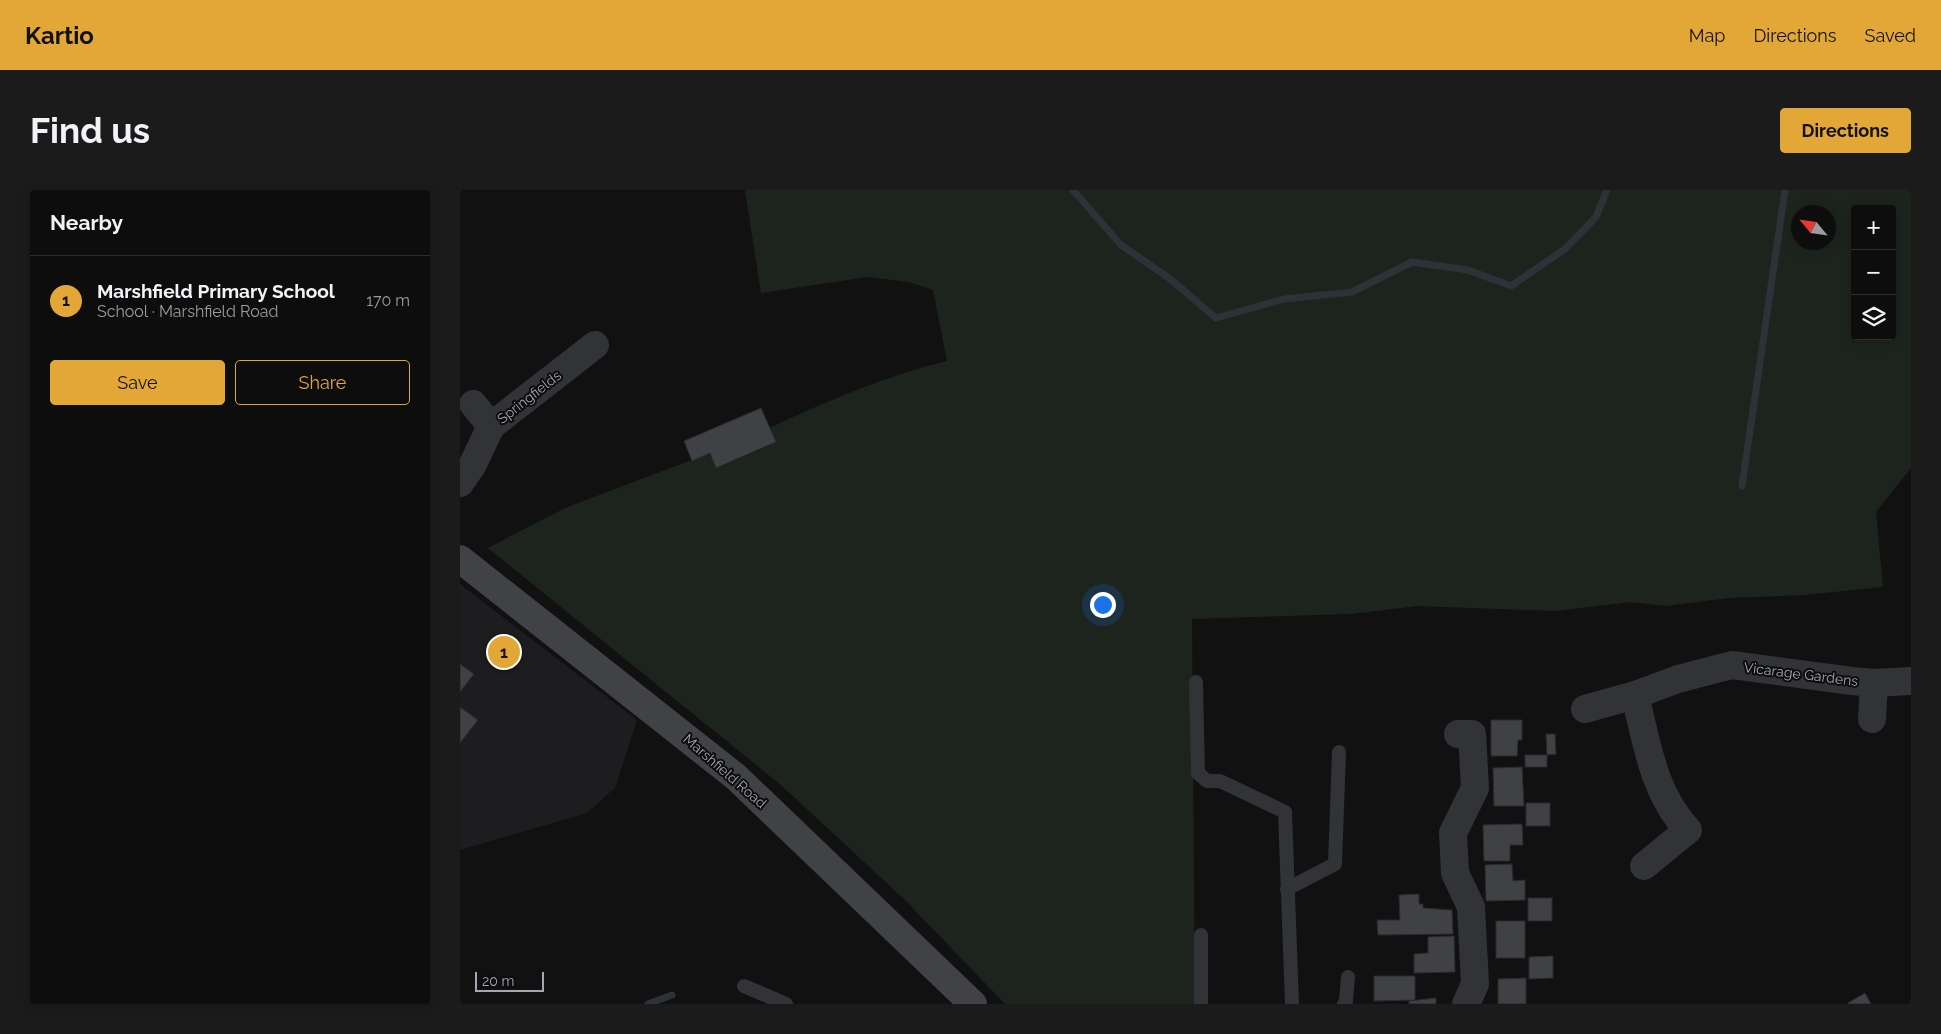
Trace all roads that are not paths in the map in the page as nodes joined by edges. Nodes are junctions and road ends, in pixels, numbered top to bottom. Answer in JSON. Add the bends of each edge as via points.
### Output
{"nodes":[{"id":1,"x":595,"y":345,"type":"dead end"},
{"id":2,"x":473,"y":404,"type":"dead end"},
{"id":3,"x":491,"y":426,"type":"junction"},
{"id":4,"x":460,"y":484,"type":"edge"},
{"id":5,"x":460,"y":559,"type":"edge"},
{"id":6,"x":1911,"y":681,"type":"edge"},
{"id":7,"x":1196,"y":682,"type":"dead end"},
{"id":8,"x":1874,"y":683,"type":"junction"},
{"id":9,"x":1635,"y":695,"type":"junction"},
{"id":10,"x":1585,"y":708,"type":"dead end"},
{"id":11,"x":1872,"y":719,"type":"dead end"},
{"id":12,"x":1458,"y":734,"type":"dead end"},
{"id":13,"x":1339,"y":752,"type":"dead end"},
{"id":14,"x":1644,"y":866,"type":"dead end"},
{"id":15,"x":1287,"y":889,"type":"junction"},
{"id":16,"x":1200,"y":935,"type":"dead end"},
{"id":17,"x":1348,"y":978,"type":"dead end"},
{"id":18,"x":744,"y":986,"type":"dead end"},
{"id":19,"x":786,"y":1004,"type":"edge"},
{"id":20,"x":973,"y":1004,"type":"edge"},
{"id":21,"x":1201,"y":1004,"type":"edge"},
{"id":22,"x":1292,"y":1004,"type":"edge"},
{"id":23,"x":1344,"y":1004,"type":"edge"},
{"id":24,"x":1466,"y":1004,"type":"edge"}],
"edges":[{"from":1,"to":3,"type":"street","name":"Springfields"},
{"from":2,"to":3,"type":"street"},
{"from":3,"to":4,"type":"street","name":"Springfields"},
{"from":5,"to":20,"type":"street","name":"Marshfield Road","via":[[736,777]]},
{"from":6,"to":8,"type":"street","name":"Vicarage Gardens"},
{"from":7,"to":15,"type":"lane","via":[[1198,773],[1207,781],[1220,781],[1285,812]]},
{"from":8,"to":9,"type":"street","name":"Vicarage Gardens","via":[[1732,665],[1678,679]]},
{"from":8,"to":11,"type":"street"},
{"from":9,"to":10,"type":"street","name":"Vicarage Gardens"},
{"from":9,"to":14,"type":"street","via":[[1656,779],[1673,814],[1688,830]]},
{"from":12,"to":24,"type":"street","via":[[1472,734],[1475,788],[1453,833],[1455,872],[1471,906],[1475,984]]},
{"from":13,"to":15,"type":"lane","via":[[1335,864]]},
{"from":15,"to":22,"type":"lane"},
{"from":16,"to":21,"type":"lane"},
{"from":17,"to":23,"type":"lane"},
{"from":18,"to":19,"type":"lane"}]}
